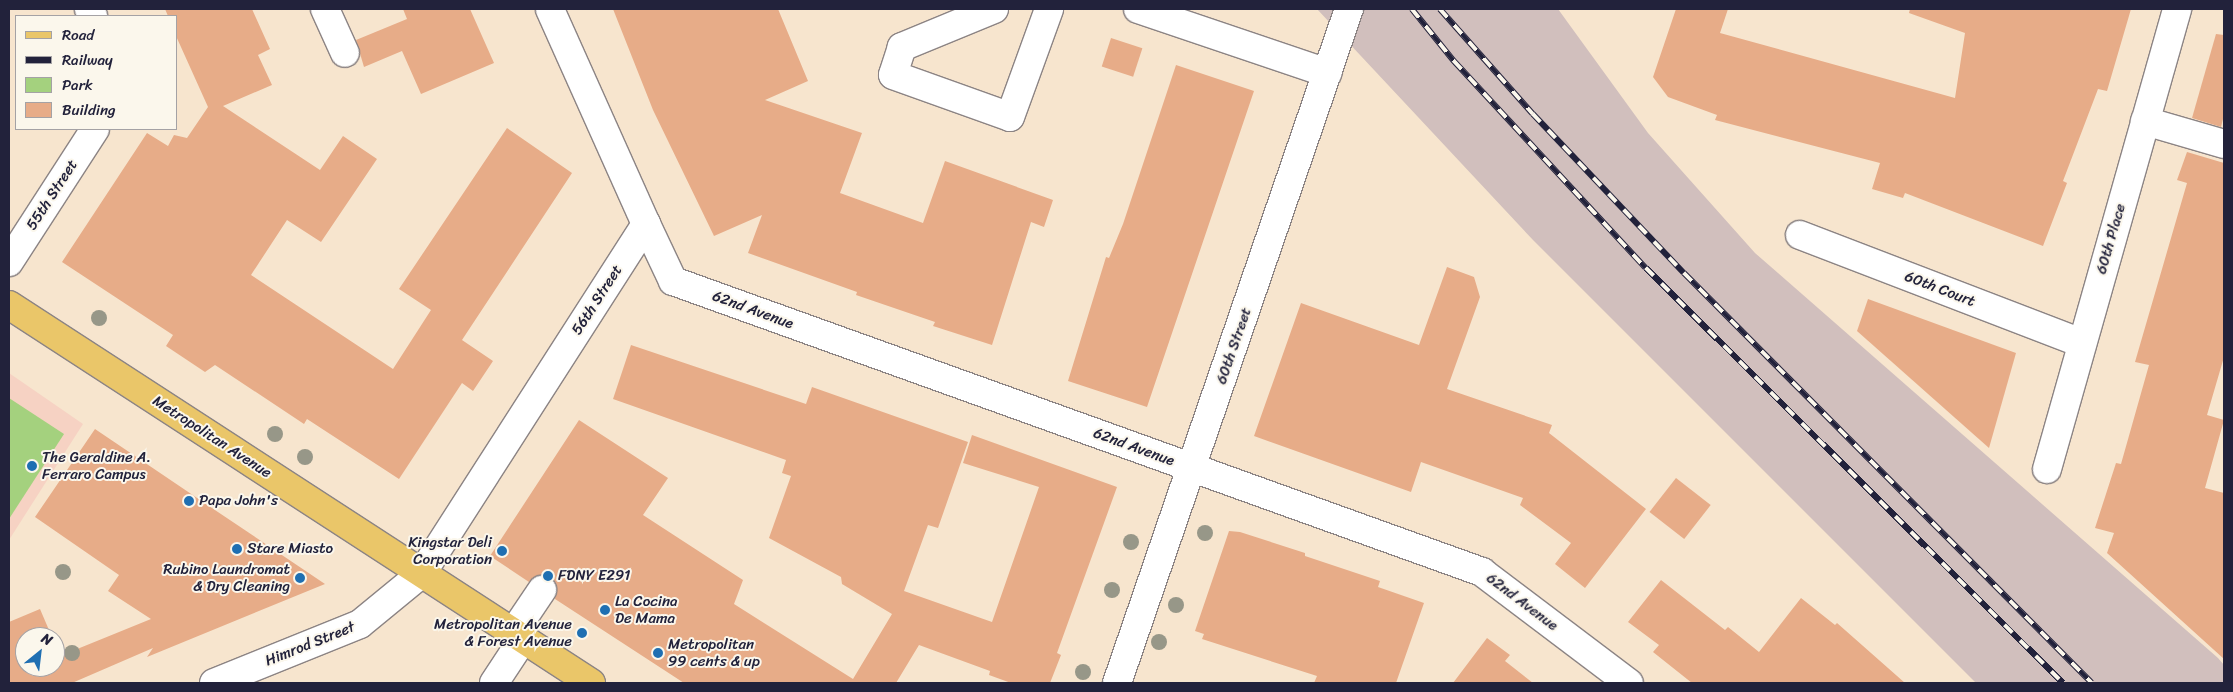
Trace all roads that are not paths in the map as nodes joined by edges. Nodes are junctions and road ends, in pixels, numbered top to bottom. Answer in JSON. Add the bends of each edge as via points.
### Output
{"nodes":[{"id":1,"x":325,"y":9,"type":"edge"},
{"id":2,"x":550,"y":9,"type":"edge"},
{"id":3,"x":994,"y":9,"type":"edge"},
{"id":4,"x":1049,"y":9,"type":"edge"},
{"id":5,"x":1138,"y":9,"type":"edge"},
{"id":6,"x":1349,"y":9,"type":"edge"},
{"id":7,"x":2176,"y":9,"type":"edge"},
{"id":8,"x":345,"y":53,"type":"dead end"},
{"id":9,"x":1327,"y":73,"type":"junction"},
{"id":10,"x":2145,"y":120,"type":"junction"},
{"id":11,"x":94,"y":130,"type":"edge"},
{"id":12,"x":2224,"y":144,"type":"edge"},
{"id":13,"x":646,"y":224,"type":"junction"},
{"id":14,"x":1800,"y":235,"type":"dead end"},
{"id":15,"x":9,"y":262,"type":"edge"},
{"id":16,"x":9,"y":305,"type":"edge"},
{"id":17,"x":2081,"y":343,"type":"junction"},
{"id":18,"x":1192,"y":468,"type":"junction"},
{"id":19,"x":2047,"y":469,"type":"dead end"},
{"id":20,"x":422,"y":574,"type":"junction"},
{"id":21,"x":542,"y":590,"type":"dead end"},
{"id":22,"x":518,"y":636,"type":"junction"},
{"id":23,"x":214,"y":683,"type":"edge"},
{"id":24,"x":494,"y":683,"type":"edge"},
{"id":25,"x":591,"y":683,"type":"edge"},
{"id":26,"x":1117,"y":683,"type":"edge"},
{"id":27,"x":1629,"y":683,"type":"edge"}],
"edges":[{"from":1,"to":8,"type":"street"},
{"from":2,"to":13,"type":"street"},
{"from":3,"to":4,"type":"street","via":[[902,47],[893,76],[1010,117]]},
{"from":5,"to":9,"type":"street"},
{"from":6,"to":9,"type":"street","name":"60th Street"},
{"from":7,"to":10,"type":"street","name":"60th Place"},
{"from":9,"to":18,"type":"street","name":"60th Street"},
{"from":10,"to":12,"type":"street"},
{"from":10,"to":17,"type":"street","name":"60th Place"},
{"from":11,"to":15,"type":"street","name":"55th Street"},
{"from":13,"to":18,"type":"street","name":"62nd Avenue","via":[[673,281]]},
{"from":13,"to":20,"type":"street","name":"56th Street"},
{"from":14,"to":17,"type":"street","name":"60th Court"},
{"from":16,"to":20,"type":"main road","name":"Metropolitan Avenue"},
{"from":17,"to":19,"type":"street","name":"60th Place"},
{"from":18,"to":26,"type":"street","name":"60th Street"},
{"from":18,"to":27,"type":"street","name":"62nd Avenue","via":[[1482,572]]},
{"from":20,"to":22,"type":"main road","name":"Metropolitan Avenue"},
{"from":20,"to":23,"type":"street","name":"Himrod Street","via":[[360,624]]},
{"from":21,"to":22,"type":"street"},
{"from":22,"to":24,"type":"street"},
{"from":22,"to":25,"type":"main road","name":"Metropolitan Avenue"}]}
